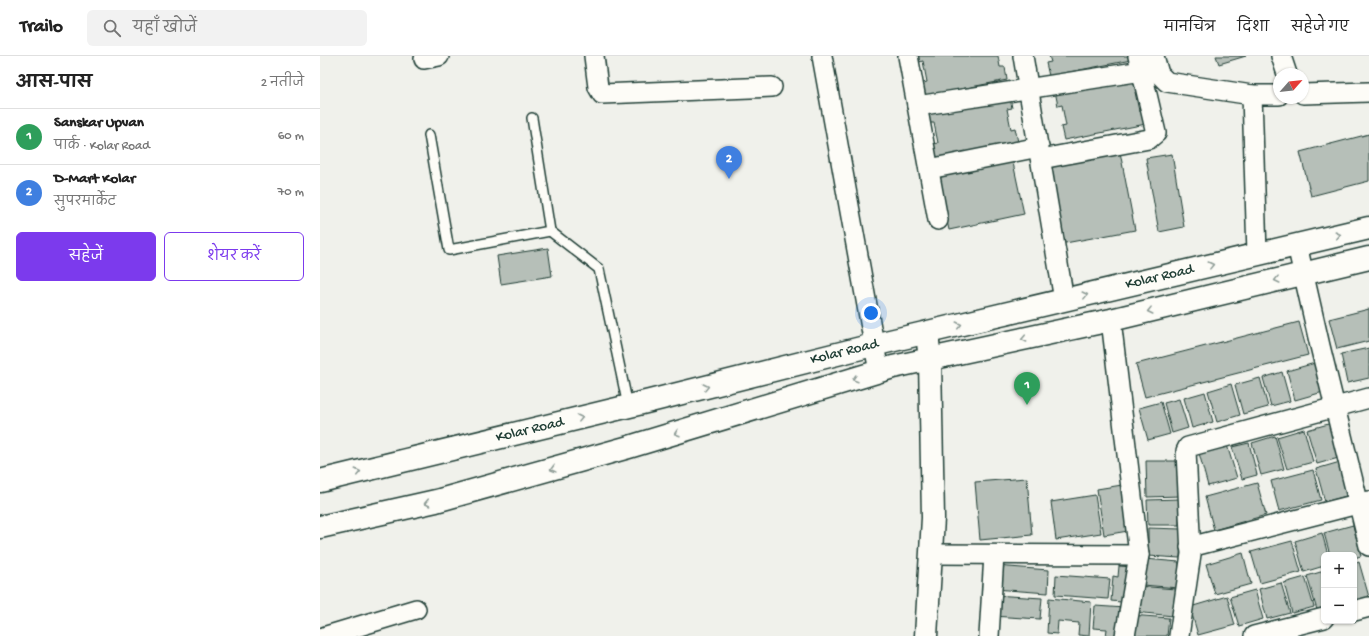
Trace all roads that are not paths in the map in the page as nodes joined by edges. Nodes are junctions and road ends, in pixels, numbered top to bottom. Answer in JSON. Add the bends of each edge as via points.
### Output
{"nodes":[{"id":1,"x":594,"y":56,"type":"edge"},
{"id":2,"x":822,"y":56,"type":"edge"},
{"id":3,"x":908,"y":56,"type":"edge"},
{"id":4,"x":1023,"y":56,"type":"edge"},
{"id":5,"x":1154,"y":56,"type":"edge"},
{"id":6,"x":1281,"y":56,"type":"edge"},
{"id":7,"x":1140,"y":63,"type":"edge"},
{"id":8,"x":1285,"y":68,"type":"edge"},
{"id":9,"x":772,"y":87,"type":"dead end"},
{"id":10,"x":1030,"y":88,"type":"junction"},
{"id":11,"x":1369,"y":92,"type":"edge"},
{"id":12,"x":1309,"y":94,"type":"edge"},
{"id":13,"x":1252,"y":95,"type":"junction"},
{"id":14,"x":1273,"y":95,"type":"edge"},
{"id":15,"x":917,"y":106,"type":"junction"},
{"id":16,"x":532,"y":118,"type":"dead end"},
{"id":17,"x":429,"y":135,"type":"dead end"},
{"id":18,"x":1040,"y":153,"type":"junction"},
{"id":19,"x":928,"y":169,"type":"junction"},
{"id":20,"x":938,"y":220,"type":"dead end"},
{"id":21,"x":1369,"y":228,"type":"edge"},
{"id":22,"x":550,"y":231,"type":"junction"},
{"id":23,"x":1297,"y":245,"type":"junction"},
{"id":24,"x":1256,"y":254,"type":"junction"},
{"id":25,"x":1369,"y":258,"type":"edge"},
{"id":26,"x":1303,"y":274,"type":"junction"},
{"id":27,"x":1064,"y":300,"type":"junction"},
{"id":28,"x":1111,"y":320,"type":"junction"},
{"id":29,"x":899,"y":339,"type":"junction"},
{"id":30,"x":903,"y":365,"type":"junction"},
{"id":31,"x":1369,"y":398,"type":"edge"},
{"id":32,"x":628,"y":406,"type":"junction"},
{"id":33,"x":1334,"y":406,"type":"junction"},
{"id":34,"x":320,"y":481,"type":"edge"},
{"id":35,"x":1364,"y":502,"type":"edge"},
{"id":36,"x":329,"y":525,"type":"edge"},
{"id":37,"x":1369,"y":546,"type":"edge"},
{"id":38,"x":1190,"y":547,"type":"junction"},
{"id":39,"x":931,"y":554,"type":"junction"},
{"id":40,"x":994,"y":555,"type":"junction"},
{"id":41,"x":1139,"y":556,"type":"junction"},
{"id":42,"x":1369,"y":607,"type":"edge"},
{"id":43,"x":416,"y":609,"type":"dead end"},
{"id":44,"x":1357,"y":610,"type":"edge"},
{"id":45,"x":1321,"y":619,"type":"edge"},
{"id":46,"x":326,"y":636,"type":"edge"},
{"id":47,"x":926,"y":636,"type":"edge"},
{"id":48,"x":989,"y":636,"type":"edge"},
{"id":49,"x":1125,"y":636,"type":"edge"},
{"id":50,"x":1179,"y":636,"type":"edge"},
{"id":51,"x":1254,"y":636,"type":"edge"}],
"edges":[{"from":1,"to":9,"type":"street","via":[[598,87],[602,94]]},
{"from":2,"to":29,"type":"street"},
{"from":3,"to":15,"type":"street"},
{"from":4,"to":10,"type":"street"},
{"from":5,"to":13,"type":"street","via":[[1159,74],[1167,82]]},
{"from":6,"to":8,"type":"street"},
{"from":7,"to":10,"type":"street"},
{"from":7,"to":18,"type":"street","via":[[1156,133],[1154,137]]},
{"from":10,"to":15,"type":"street"},
{"from":10,"to":18,"type":"street"},
{"from":11,"to":12,"type":"street"},
{"from":13,"to":14,"type":"street"},
{"from":13,"to":24,"type":"street"},
{"from":15,"to":19,"type":"street"},
{"from":16,"to":22,"type":"lane"},
{"from":17,"to":22,"type":"lane","via":[[449,250]]},
{"from":18,"to":19,"type":"street"},
{"from":18,"to":27,"type":"street"},
{"from":19,"to":20,"type":"street"},
{"from":23,"to":21,"type":"main road","name":"Kolar Road","one_way":true},
{"from":22,"to":32,"type":"lane","via":[[599,269]]},
{"from":23,"to":24,"type":"main road","name":"Kolar Road"},
{"from":23,"to":26,"type":"street"},
{"from":27,"to":24,"type":"main road","name":"Kolar Road","one_way":true},
{"from":25,"to":26,"type":"main road","name":"Kolar Road"},
{"from":26,"to":28,"type":"main road","name":"Kolar Road","one_way":true},
{"from":26,"to":33,"type":"street"},
{"from":29,"to":27,"type":"main road","name":"Kolar Road","one_way":true},
{"from":28,"to":30,"type":"main road","name":"Kolar Road","one_way":true},
{"from":28,"to":41,"type":"street"},
{"from":29,"to":30,"type":"main road"},
{"from":29,"to":30,"type":"street"},
{"from":32,"to":29,"type":"main road","name":"Kolar Road","one_way":true},
{"from":30,"to":36,"type":"main road","name":"Kolar Road","one_way":true,"via":[[629,448],[436,501]]},
{"from":30,"to":39,"type":"main road","via":[[933,518]]},
{"from":31,"to":33,"type":"street"},
{"from":34,"to":32,"type":"main road","name":"Kolar Road","one_way":true},
{"from":33,"to":35,"type":"street"},
{"from":33,"to":38,"type":"street","via":[[1188,447],[1186,451]]},
{"from":35,"to":37,"type":"street"},
{"from":35,"to":38,"type":"street"},
{"from":38,"to":50,"type":"street"},
{"from":39,"to":40,"type":"street"},
{"from":39,"to":47,"type":"main road"},
{"from":40,"to":41,"type":"street"},
{"from":40,"to":48,"type":"street"},
{"from":41,"to":49,"type":"street"},
{"from":42,"to":44,"type":"street"},
{"from":43,"to":46,"type":"street"},
{"from":45,"to":51,"type":"street"}]}
